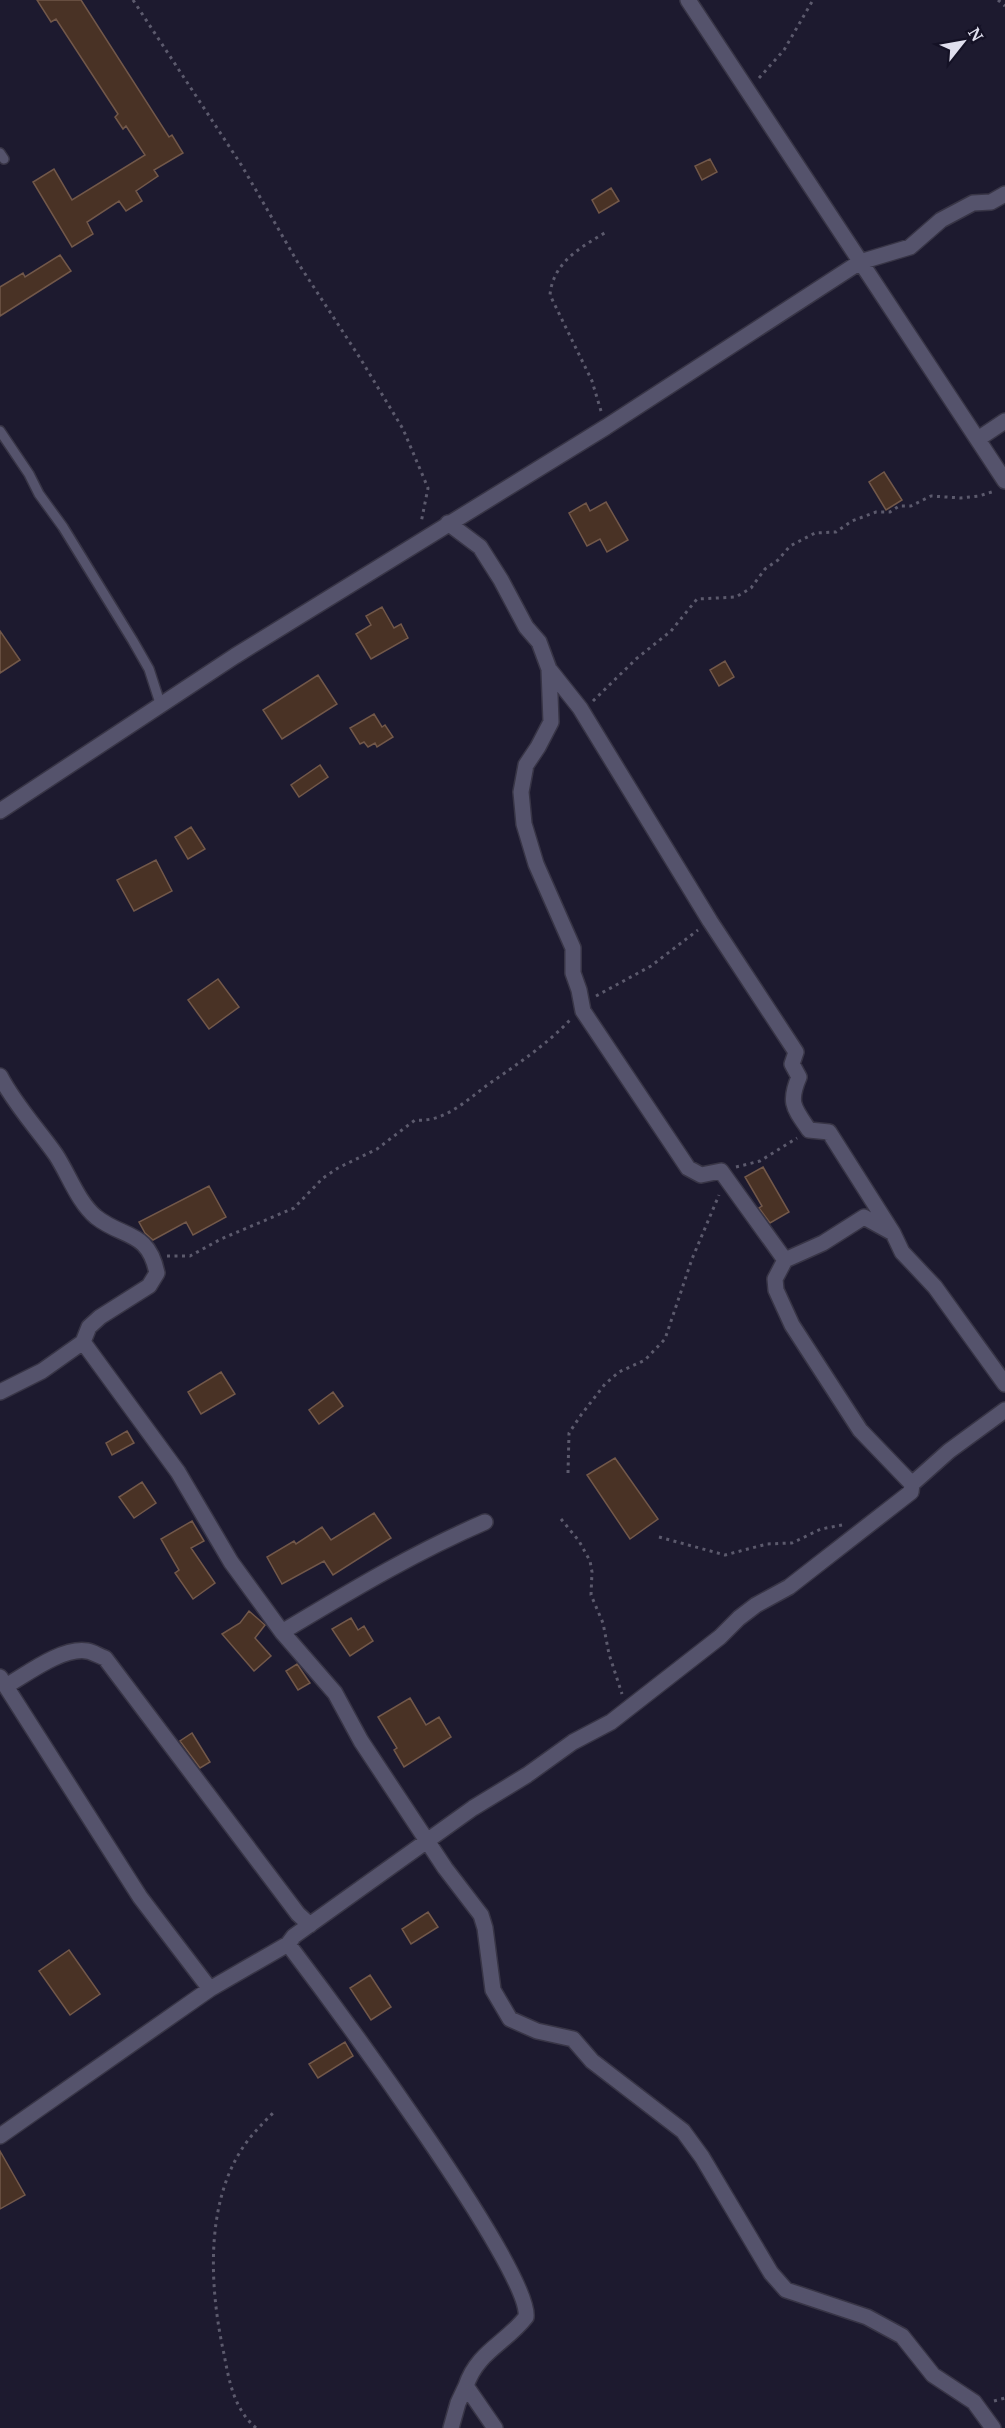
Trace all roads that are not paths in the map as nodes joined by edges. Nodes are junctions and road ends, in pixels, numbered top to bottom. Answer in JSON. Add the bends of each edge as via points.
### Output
{"nodes":[{"id":1,"x":688,"y":0,"type":"edge"},
{"id":2,"x":1005,"y":194,"type":"edge"},
{"id":3,"x":860,"y":262,"type":"junction"},
{"id":4,"x":1005,"y":421,"type":"edge"},
{"id":5,"x":0,"y":431,"type":"edge"},
{"id":6,"x":978,"y":439,"type":"junction"},
{"id":7,"x":1002,"y":485,"type":"edge"},
{"id":8,"x":448,"y":523,"type":"junction"},
{"id":9,"x":549,"y":669,"type":"junction"},
{"id":10,"x":161,"y":706,"type":"junction"},
{"id":11,"x":0,"y":811,"type":"edge"},
{"id":12,"x":0,"y":1076,"type":"edge"},
{"id":13,"x":893,"y":1233,"type":"junction"},
{"id":14,"x":785,"y":1260,"type":"junction"},
{"id":15,"x":83,"y":1342,"type":"junction"},
{"id":16,"x":1005,"y":1383,"type":"edge"},
{"id":17,"x":0,"y":1392,"type":"edge"},
{"id":18,"x":1005,"y":1410,"type":"edge"},
{"id":19,"x":912,"y":1484,"type":"junction"},
{"id":20,"x":485,"y":1522,"type":"dead end"},
{"id":21,"x":282,"y":1632,"type":"junction"},
{"id":22,"x":3,"y":1681,"type":"edge"},
{"id":23,"x":429,"y":1840,"type":"junction"},
{"id":24,"x":310,"y":1926,"type":"junction"},
{"id":25,"x":288,"y":1944,"type":"junction"},
{"id":26,"x":210,"y":1989,"type":"junction"},
{"id":27,"x":0,"y":2136,"type":"edge"},
{"id":28,"x":466,"y":2386,"type":"junction"},
{"id":29,"x":451,"y":2428,"type":"edge"},
{"id":30,"x":495,"y":2428,"type":"edge"},
{"id":31,"x":993,"y":2428,"type":"edge"}],
"edges":[{"from":1,"to":3,"type":"street"},
{"from":2,"to":3,"type":"street","via":[[991,202],[973,203],[941,220],[910,247]]},
{"from":3,"to":6,"type":"street"},
{"from":3,"to":8,"type":"street","via":[[606,427]]},
{"from":4,"to":6,"type":"street"},
{"from":5,"to":10,"type":"lane","via":[[143,657]]},
{"from":6,"to":7,"type":"street"},
{"from":8,"to":9,"type":"street","via":[[480,547],[526,627],[539,642]]},
{"from":8,"to":10,"type":"street"},
{"from":9,"to":13,"type":"street","via":[[580,708],[710,921],[796,1052],[792,1064],[799,1077],[792,1100],[794,1109],[809,1130],[829,1132]]},
{"from":9,"to":14,"type":"street","via":[[551,722],[525,765],[521,792],[524,824],[536,864],[573,948],[573,973],[582,1005],[590,1024],[688,1168],[701,1175],[721,1171]]},
{"from":10,"to":11,"type":"street"},
{"from":12,"to":15,"type":"street","via":[[95,1216],[137,1238],[153,1256],[157,1273],[149,1286],[100,1317],[89,1327]]},
{"from":13,"to":14,"type":"street","via":[[864,1217],[823,1243]]},
{"from":13,"to":16,"type":"street","via":[[902,1252],[935,1287]]},
{"from":14,"to":19,"type":"street","via":[[775,1279],[776,1290],[792,1325],[860,1430]]},
{"from":15,"to":17,"type":"street","via":[[42,1371]]},
{"from":15,"to":21,"type":"street","via":[[177,1472],[231,1562]]},
{"from":18,"to":19,"type":"street"},
{"from":19,"to":23,"type":"street","via":[[911,1492],[789,1587],[739,1618],[611,1722],[573,1742]]},
{"from":20,"to":21,"type":"street","via":[[390,1567]]},
{"from":21,"to":23,"type":"street","via":[[335,1693],[361,1741]]},
{"from":22,"to":24,"type":"street","via":[[73,1651],[87,1651],[105,1659]]},
{"from":22,"to":26,"type":"street","via":[[140,1897]]},
{"from":23,"to":24,"type":"street"},
{"from":23,"to":31,"type":"street","via":[[481,1915],[492,1990],[510,2019],[537,2031],[573,2039],[592,2061],[683,2131],[771,2273],[786,2290],[867,2317],[902,2336],[933,2375],[974,2402]]},
{"from":24,"to":25,"type":"street"},
{"from":25,"to":26,"type":"street"},
{"from":25,"to":28,"type":"street","via":[[347,2022],[477,2214],[526,2306],[526,2317],[478,2361]]},
{"from":26,"to":27,"type":"street"},
{"from":28,"to":29,"type":"street"},
{"from":28,"to":30,"type":"street"}]}
